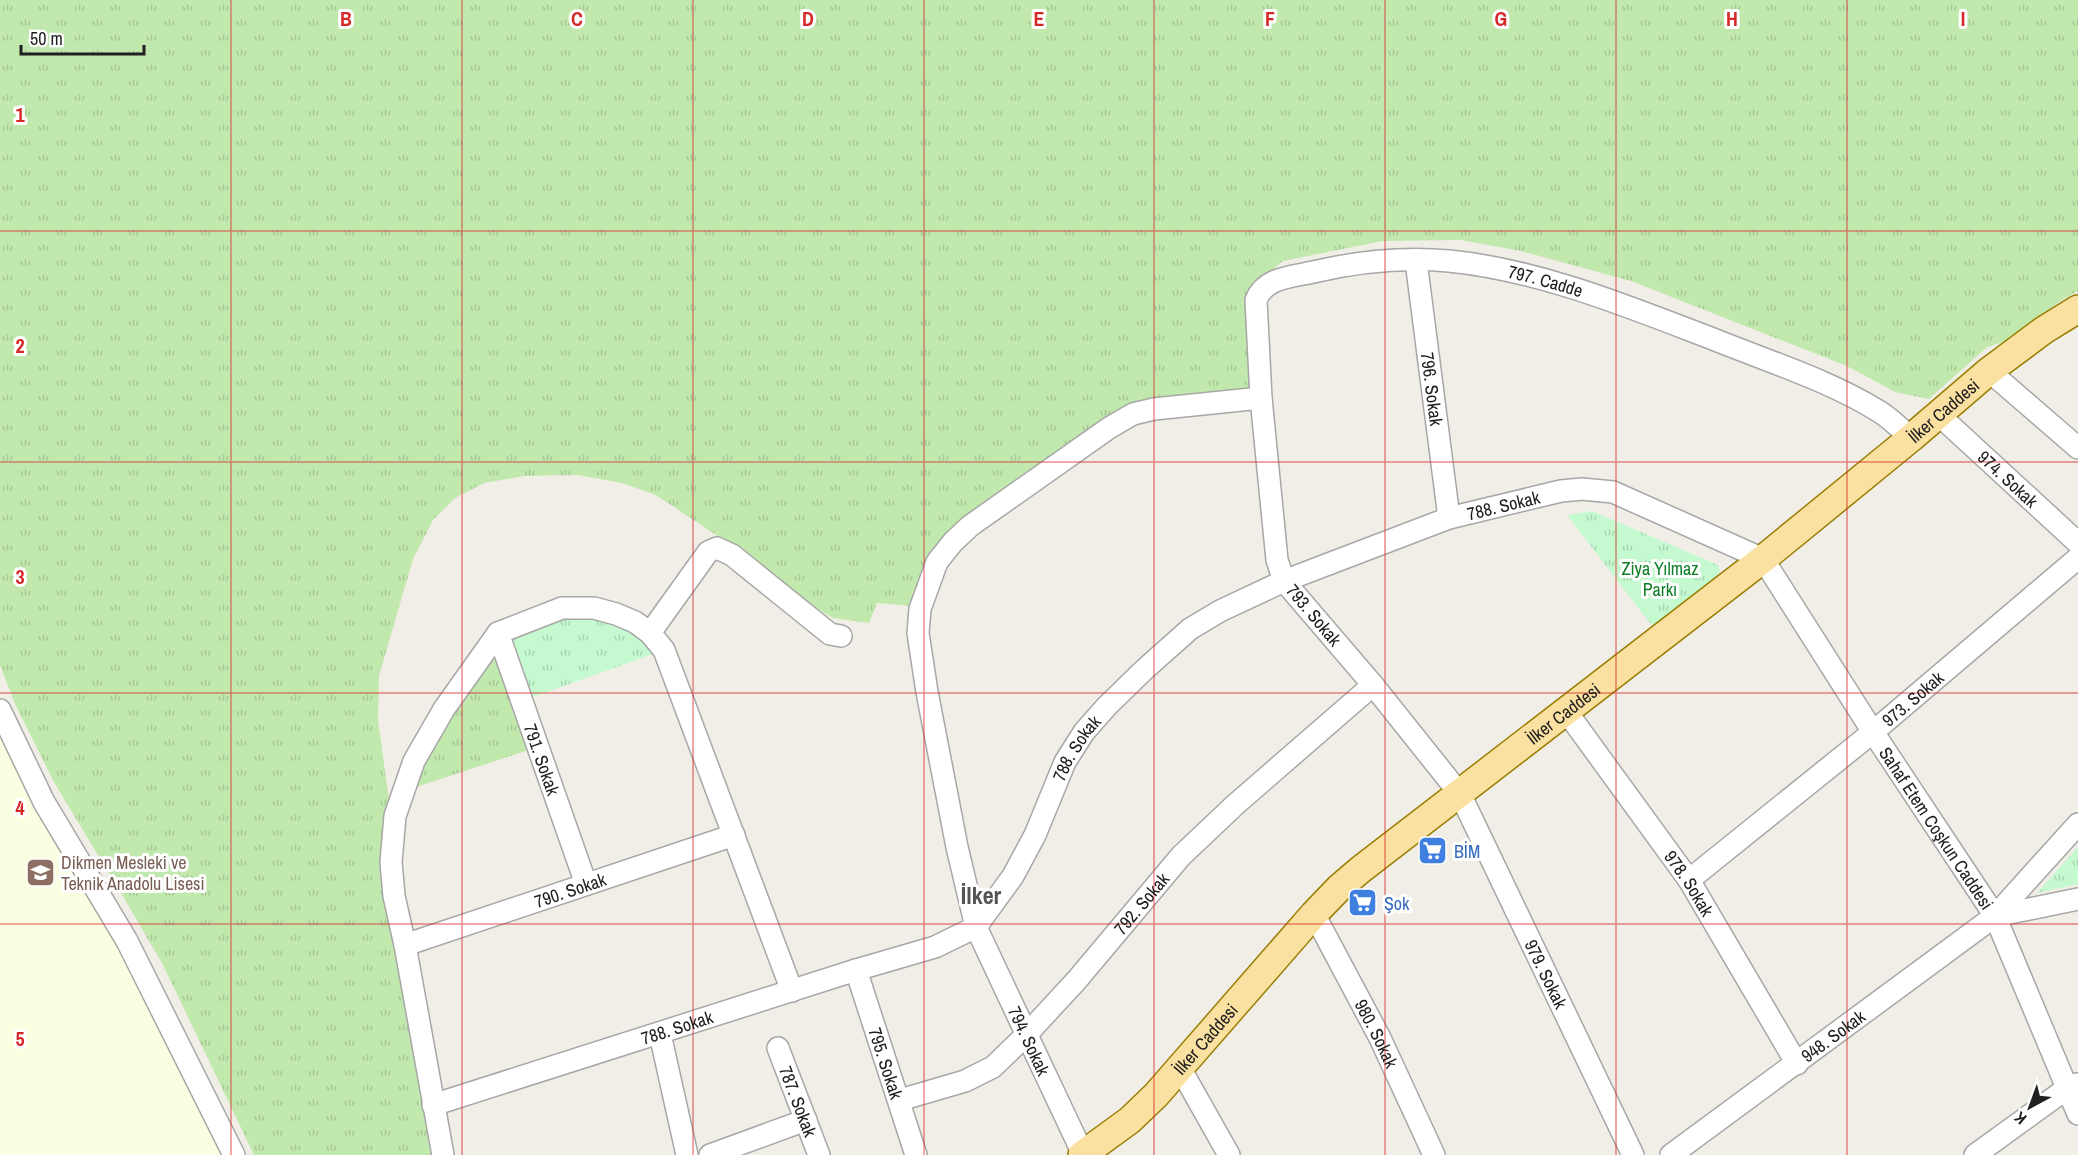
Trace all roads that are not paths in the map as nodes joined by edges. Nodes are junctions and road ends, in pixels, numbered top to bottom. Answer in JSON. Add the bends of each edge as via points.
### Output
{"nodes":[{"id":1,"x":1416,"y":261,"type":"junction"},
{"id":2,"x":2078,"y":309,"type":"edge"},
{"id":3,"x":1989,"y":371,"type":"junction"},
{"id":4,"x":1261,"y":398,"type":"junction"},
{"id":5,"x":1939,"y":415,"type":"junction"},
{"id":6,"x":1911,"y":438,"type":"junction"},
{"id":7,"x":2078,"y":447,"type":"edge"},
{"id":8,"x":1449,"y":518,"type":"junction"},
{"id":9,"x":2078,"y":543,"type":"edge"},
{"id":10,"x":2078,"y":558,"type":"edge"},
{"id":11,"x":1763,"y":559,"type":"junction"},
{"id":12,"x":1284,"y":581,"type":"junction"},
{"id":13,"x":498,"y":633,"type":"junction"},
{"id":14,"x":650,"y":633,"type":"junction"},
{"id":15,"x":841,"y":636,"type":"dead end"},
{"id":16,"x":1373,"y":685,"type":"junction"},
{"id":17,"x":0,"y":710,"type":"edge"},
{"id":18,"x":1566,"y":711,"type":"junction"},
{"id":19,"x":1873,"y":732,"type":"junction"},
{"id":20,"x":1460,"y":794,"type":"junction"},
{"id":21,"x":2078,"y":824,"type":"edge"},
{"id":22,"x":734,"y":835,"type":"junction"},
{"id":23,"x":1689,"y":880,"type":"junction"},
{"id":24,"x":586,"y":884,"type":"junction"},
{"id":25,"x":2078,"y":899,"type":"edge"},
{"id":26,"x":1314,"y":914,"type":"junction"},
{"id":27,"x":1995,"y":916,"type":"junction"},
{"id":28,"x":976,"y":927,"type":"junction"},
{"id":29,"x":405,"y":945,"type":"junction"},
{"id":30,"x":856,"y":970,"type":"junction"},
{"id":31,"x":792,"y":991,"type":"junction"},
{"id":32,"x":660,"y":1034,"type":"junction"},
{"id":33,"x":1026,"y":1035,"type":"junction"},
{"id":34,"x":778,"y":1047,"type":"dead end"},
{"id":35,"x":1797,"y":1064,"type":"junction"},
{"id":36,"x":1180,"y":1068,"type":"junction"},
{"id":37,"x":2072,"y":1087,"type":"edge"},
{"id":38,"x":900,"y":1100,"type":"junction"},
{"id":39,"x":433,"y":1105,"type":"junction"},
{"id":40,"x":2078,"y":1114,"type":"edge"},
{"id":41,"x":806,"y":1120,"type":"junction"},
{"id":42,"x":234,"y":1155,"type":"edge"},
{"id":43,"x":443,"y":1155,"type":"edge"},
{"id":44,"x":687,"y":1155,"type":"edge"},
{"id":45,"x":710,"y":1155,"type":"edge"},
{"id":46,"x":819,"y":1155,"type":"edge"},
{"id":47,"x":916,"y":1155,"type":"edge"},
{"id":48,"x":1083,"y":1155,"type":"edge"},
{"id":49,"x":1229,"y":1155,"type":"edge"},
{"id":50,"x":1434,"y":1155,"type":"edge"},
{"id":51,"x":1633,"y":1155,"type":"edge"},
{"id":52,"x":1671,"y":1155,"type":"edge"},
{"id":53,"x":1975,"y":1155,"type":"edge"}],
"edges":[{"from":1,"to":4,"type":"street","name":"797. Cadde","via":[[1371,262],[1329,269],[1270,282],[1260,290],[1256,315]]},
{"from":1,"to":6,"type":"street","name":"797. Cadde","via":[[1448,261],[1509,272],[1618,302],[1835,387],[1882,413]]},
{"from":1,"to":8,"type":"street","name":"796. Sokak"},
{"from":2,"to":3,"type":"main road","name":"İlker Caddesi"},
{"from":3,"to":5,"type":"main road","name":"İlker Caddesi"},
{"from":3,"to":7,"type":"street"},
{"from":4,"to":12,"type":"street","name":"793. Sokak","via":[[1277,560]]},
{"from":4,"to":28,"type":"street","name":"794. Sokak","via":[[1133,414],[970,526],[938,562],[920,609],[918,633],[952,825]]},
{"from":5,"to":6,"type":"main road","name":"İlker Caddesi"},
{"from":5,"to":9,"type":"street","name":"974. Sokak"},
{"from":6,"to":11,"type":"main road","name":"İlker Caddesi"},
{"from":8,"to":11,"type":"street","name":"788. Sokak","via":[[1561,491],[1613,492]]},
{"from":8,"to":12,"type":"street","name":"788. Sokak"},
{"from":10,"to":19,"type":"street","name":"973. Sokak"},
{"from":11,"to":18,"type":"main road","name":"İlker Caddesi"},
{"from":11,"to":19,"type":"street","name":"Sahaf Etem Coşkun Caddesi"},
{"from":12,"to":16,"type":"street","name":"793. Sokak"},
{"from":12,"to":28,"type":"street","name":"788. Sokak","via":[[1190,629],[1107,706],[1065,762],[1019,866]]},
{"from":13,"to":14,"type":"street","via":[[573,606],[616,614]]},
{"from":13,"to":24,"type":"street","name":"791. Sokak"},
{"from":13,"to":29,"type":"street","via":[[444,709],[414,761],[395,816],[391,862]]},
{"from":14,"to":15,"type":"street","via":[[708,552],[717,548],[732,555],[830,634]]},
{"from":14,"to":22,"type":"street","via":[[664,650]]},
{"from":16,"to":20,"type":"street","name":"793. Sokak"},
{"from":16,"to":33,"type":"street","name":"792. Sokak","via":[[1181,856],[1128,922]]},
{"from":17,"to":42,"type":"street","via":[[44,802],[127,941]]},
{"from":18,"to":20,"type":"main road","name":"İlker Caddesi"},
{"from":18,"to":23,"type":"street","name":"978. Sokak"},
{"from":19,"to":23,"type":"street","name":"973. Sokak"},
{"from":19,"to":27,"type":"street","name":"Sahaf Etem Coşkun Caddesi"},
{"from":20,"to":26,"type":"main road","name":"İlker Caddesi","via":[[1360,870]]},
{"from":20,"to":51,"type":"street","name":"979. Sokak"},
{"from":21,"to":27,"type":"street"},
{"from":22,"to":24,"type":"street","name":"790. Sokak"},
{"from":22,"to":31,"type":"street"},
{"from":23,"to":35,"type":"street","name":"978. Sokak"},
{"from":24,"to":29,"type":"street","name":"790. Sokak"},
{"from":25,"to":27,"type":"street"},
{"from":26,"to":36,"type":"main road","name":"İlker Caddesi"},
{"from":26,"to":50,"type":"street","name":"980. Sokak","via":[[1380,1038]]},
{"from":27,"to":35,"type":"street","name":"948. Sokak"},
{"from":27,"to":37,"type":"street","name":"Sahaf Etem Coşkun Caddesi"},
{"from":28,"to":30,"type":"street","name":"788. Sokak","via":[[935,947]]},
{"from":28,"to":33,"type":"street","name":"794. Sokak"},
{"from":29,"to":39,"type":"street"},
{"from":30,"to":31,"type":"street","name":"788. Sokak"},
{"from":30,"to":38,"type":"street","name":"795. Sokak"},
{"from":31,"to":32,"type":"street","name":"788. Sokak"},
{"from":32,"to":39,"type":"street","name":"788. Sokak"},
{"from":32,"to":44,"type":"street"},
{"from":33,"to":38,"type":"street","name":"792. Sokak","via":[[993,1067],[965,1081]]},
{"from":33,"to":48,"type":"street","name":"794. Sokak"},
{"from":34,"to":41,"type":"street","name":"787. Sokak"},
{"from":35,"to":52,"type":"street","name":"948. Sokak"},
{"from":36,"to":48,"type":"main road","name":"İlker Caddesi","via":[[1131,1120]]},
{"from":36,"to":49,"type":"street"},
{"from":37,"to":40,"type":"street","name":"Sahaf Etem Coşkun Caddesi"},
{"from":37,"to":53,"type":"street"},
{"from":38,"to":47,"type":"street","name":"795. Sokak"},
{"from":39,"to":43,"type":"street"},
{"from":41,"to":45,"type":"street"},
{"from":41,"to":46,"type":"street","name":"787. Sokak"}]}
